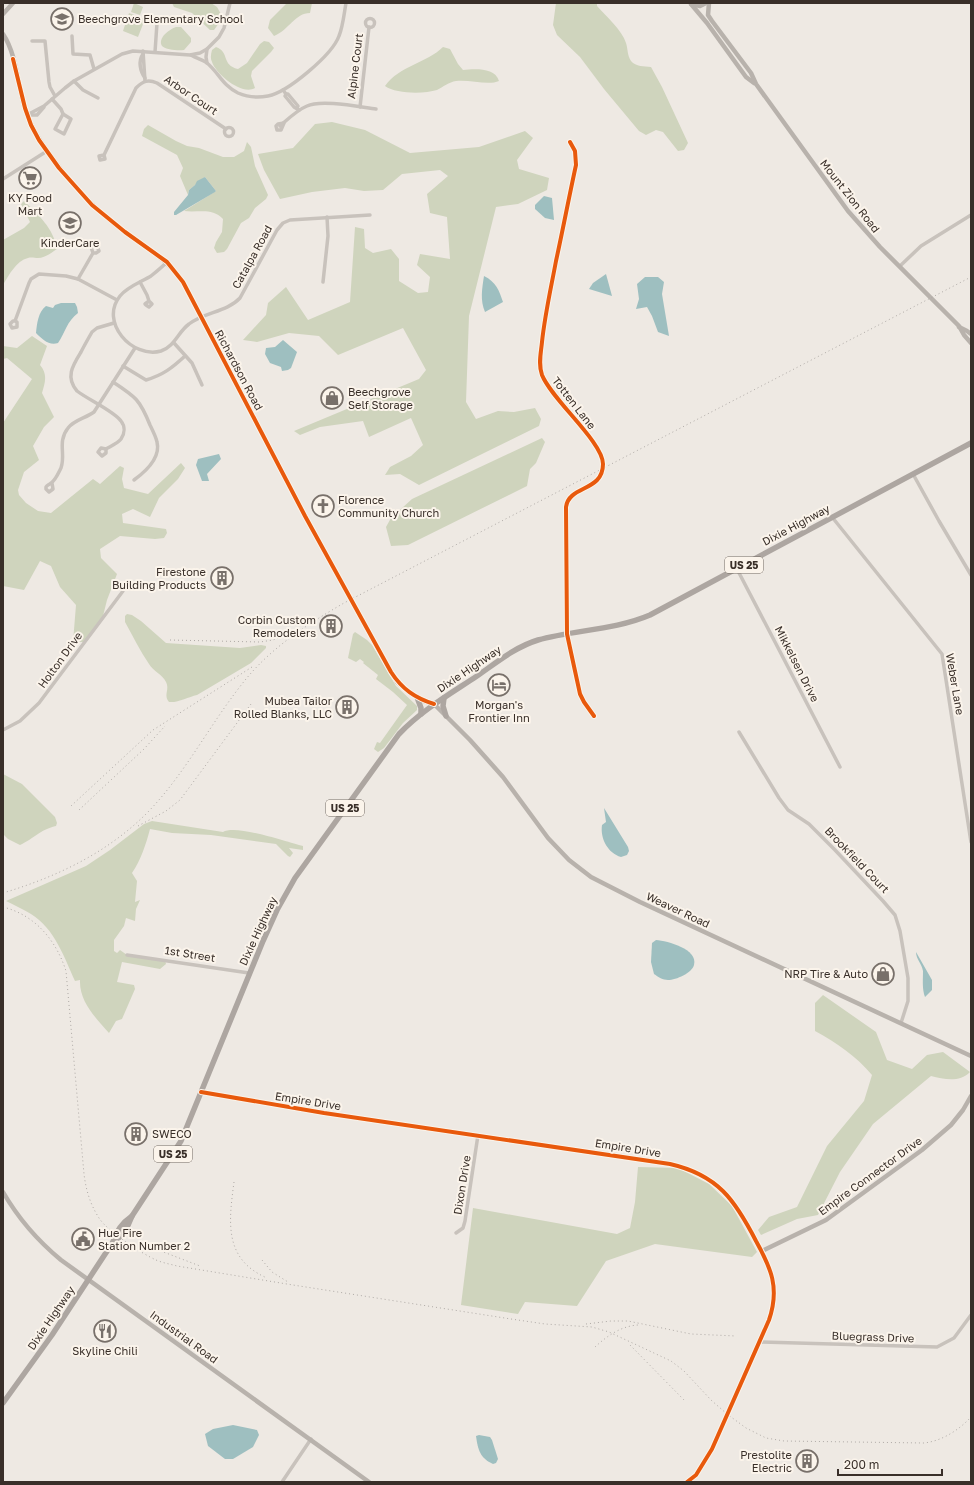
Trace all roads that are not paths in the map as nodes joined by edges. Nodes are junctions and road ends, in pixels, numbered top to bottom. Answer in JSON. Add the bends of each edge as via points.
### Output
{"nodes":[{"id":1,"x":13,"y":3,"type":"edge"},
{"id":2,"x":230,"y":3,"type":"edge"},
{"id":3,"x":346,"y":3,"type":"edge"},
{"id":4,"x":708,"y":3,"type":"edge"},
{"id":5,"x":691,"y":4,"type":"edge"},
{"id":6,"x":3,"y":14,"type":"edge"},
{"id":7,"x":157,"y":23,"type":"dead end"},
{"id":8,"x":369,"y":27,"type":"dead end"},
{"id":9,"x":3,"y":34,"type":"edge"},
{"id":10,"x":72,"y":36,"type":"dead end"},
{"id":11,"x":32,"y":41,"type":"dead end"},
{"id":12,"x":207,"y":49,"type":"junction"},
{"id":13,"x":143,"y":52,"type":"junction"},
{"id":14,"x":155,"y":52,"type":"junction"},
{"id":15,"x":190,"y":55,"type":"junction"},
{"id":16,"x":207,"y":63,"type":"junction"},
{"id":17,"x":94,"y":69,"type":"junction"},
{"id":18,"x":145,"y":79,"type":"junction"},
{"id":19,"x":74,"y":81,"type":"junction"},
{"id":20,"x":756,"y":84,"type":"junction"},
{"id":21,"x":284,"y":92,"type":"junction"},
{"id":22,"x":55,"y":96,"type":"junction"},
{"id":23,"x":98,"y":98,"type":"dead end"},
{"id":24,"x":52,"y":99,"type":"junction"},
{"id":25,"x":360,"y":107,"type":"junction"},
{"id":26,"x":298,"y":109,"type":"junction"},
{"id":27,"x":376,"y":109,"type":"dead end"},
{"id":28,"x":63,"y":114,"type":"junction"},
{"id":29,"x":27,"y":115,"type":"junction"},
{"id":30,"x":280,"y":126,"type":"dead end"},
{"id":31,"x":226,"y":129,"type":"dead end"},
{"id":32,"x":570,"y":142,"type":"dead end"},
{"id":33,"x":47,"y":151,"type":"junction"},
{"id":34,"x":104,"y":154,"type":"dead end"},
{"id":35,"x":3,"y":179,"type":"edge"},
{"id":36,"x":370,"y":215,"type":"dead end"},
{"id":37,"x":971,"y":215,"type":"edge"},
{"id":38,"x":327,"y":217,"type":"junction"},
{"id":39,"x":93,"y":252,"type":"dead end"},
{"id":40,"x":167,"y":262,"type":"junction"},
{"id":41,"x":900,"y":266,"type":"junction"},
{"id":42,"x":78,"y":279,"type":"junction"},
{"id":43,"x":140,"y":282,"type":"junction"},
{"id":44,"x":323,"y":282,"type":"dead end"},
{"id":45,"x":117,"y":300,"type":"junction"},
{"id":46,"x":148,"y":301,"type":"dead end"},
{"id":47,"x":202,"y":317,"type":"junction"},
{"id":48,"x":15,"y":321,"type":"dead end"},
{"id":49,"x":114,"y":323,"type":"junction"},
{"id":50,"x":959,"y":326,"type":"junction"},
{"id":51,"x":971,"y":334,"type":"edge"},
{"id":52,"x":174,"y":343,"type":"junction"},
{"id":53,"x":971,"y":343,"type":"edge"},
{"id":54,"x":135,"y":348,"type":"junction"},
{"id":55,"x":185,"y":356,"type":"junction"},
{"id":56,"x":124,"y":366,"type":"junction"},
{"id":57,"x":113,"y":382,"type":"junction"},
{"id":58,"x":202,"y":385,"type":"dead end"},
{"id":59,"x":99,"y":405,"type":"junction"},
{"id":60,"x":971,"y":443,"type":"edge"},
{"id":61,"x":106,"y":449,"type":"dead end"},
{"id":62,"x":913,"y":474,"type":"junction"},
{"id":63,"x":134,"y":480,"type":"dead end"},
{"id":64,"x":52,"y":483,"type":"dead end"},
{"id":65,"x":832,"y":517,"type":"junction"},
{"id":66,"x":737,"y":569,"type":"junction"},
{"id":67,"x":971,"y":575,"type":"edge"},
{"id":68,"x":123,"y":591,"type":"dead end"},
{"id":69,"x":567,"y":634,"type":"junction"},
{"id":70,"x":417,"y":698,"type":"junction"},
{"id":71,"x":444,"y":698,"type":"junction"},
{"id":72,"x":434,"y":704,"type":"junction"},
{"id":73,"x":421,"y":714,"type":"junction"},
{"id":74,"x":446,"y":716,"type":"junction"},
{"id":75,"x":594,"y":716,"type":"dead end"},
{"id":76,"x":3,"y":730,"type":"edge"},
{"id":77,"x":739,"y":732,"type":"dead end"},
{"id":78,"x":840,"y":768,"type":"dead end"},
{"id":79,"x":971,"y":842,"type":"edge"},
{"id":80,"x":127,"y":955,"type":"dead end"},
{"id":81,"x":249,"y":973,"type":"junction"},
{"id":82,"x":901,"y":1023,"type":"junction"},
{"id":83,"x":971,"y":1056,"type":"edge"},
{"id":84,"x":201,"y":1092,"type":"junction"},
{"id":85,"x":971,"y":1096,"type":"edge"},
{"id":86,"x":478,"y":1136,"type":"junction"},
{"id":87,"x":3,"y":1192,"type":"edge"},
{"id":88,"x":456,"y":1233,"type":"dead end"},
{"id":89,"x":762,"y":1251,"type":"junction"},
{"id":90,"x":88,"y":1280,"type":"junction"},
{"id":91,"x":971,"y":1315,"type":"edge"},
{"id":92,"x":759,"y":1342,"type":"junction"},
{"id":93,"x":3,"y":1403,"type":"edge"},
{"id":94,"x":311,"y":1439,"type":"junction"},
{"id":95,"x":282,"y":1482,"type":"edge"},
{"id":96,"x":369,"y":1482,"type":"edge"},
{"id":97,"x":687,"y":1482,"type":"edge"}],
"edges":[{"from":1,"to":6,"type":"street"},
{"from":2,"to":12,"type":"street","via":[[224,28]]},
{"from":3,"to":21,"type":"street","via":[[339,36],[331,50]]},
{"from":4,"to":5,"type":"street","via":[[700,6]]},
{"from":4,"to":20,"type":"street","name":"Mount Zion Road","via":[[708,15],[751,73]]},
{"from":5,"to":20,"type":"street","name":"Mount Zion Road","via":[[746,77]]},
{"from":7,"to":14,"type":"street"},
{"from":8,"to":25,"type":"street","name":"Alpine Court"},
{"from":9,"to":29,"type":"street","name":"Richardson Road","via":[[11,51]]},
{"from":10,"to":17,"type":"street","via":[[73,54],[90,55]]},
{"from":11,"to":22,"type":"street","via":[[45,41],[49,82]]},
{"from":12,"to":15,"type":"street"},
{"from":12,"to":16,"type":"street"},
{"from":13,"to":14,"type":"street"},
{"from":13,"to":17,"type":"street","via":[[122,54]]},
{"from":13,"to":18,"type":"street","via":[[140,68]]},
{"from":14,"to":15,"type":"street"},
{"from":15,"to":16,"type":"street"},
{"from":16,"to":21,"type":"street","via":[[225,84],[246,96],[261,97]]},
{"from":17,"to":19,"type":"street"},
{"from":18,"to":31,"type":"street","name":"Arbor Court","via":[[157,83]]},
{"from":18,"to":34,"type":"street","via":[[136,88]]},
{"from":19,"to":22,"type":"street"},
{"from":19,"to":23,"type":"street","via":[[83,90]]},
{"from":20,"to":41,"type":"street","name":"Mount Zion Road","via":[[848,211]]},
{"from":21,"to":26,"type":"street"},
{"from":22,"to":24,"type":"street"},
{"from":24,"to":28,"type":"street"},
{"from":24,"to":29,"type":"street"},
{"from":25,"to":26,"type":"street","via":[[320,103]]},
{"from":25,"to":27,"type":"street"},
{"from":26,"to":30,"type":"street"},
{"from":28,"to":28,"type":"street","via":[[56,129],[64,134],[72,119]]},
{"from":29,"to":33,"type":"street","name":"Richardson Road"},
{"from":32,"to":69,"type":"street","name":"Totten Lane","via":[[576,166],[546,313],[540,367],[543,378],[595,445],[604,463],[601,476],[595,483],[573,495],[566,503]]},
{"from":33,"to":35,"type":"street"},
{"from":33,"to":40,"type":"street","name":"Richardson Road","via":[[71,183],[92,205]]},
{"from":36,"to":38,"type":"street","name":"Catalpa Road"},
{"from":37,"to":41,"type":"street","via":[[921,246]]},
{"from":38,"to":44,"type":"street","via":[[328,236]]},
{"from":38,"to":47,"type":"street","name":"Catalpa Road","via":[[290,220],[283,223],[240,298],[230,306]]},
{"from":39,"to":42,"type":"street"},
{"from":40,"to":43,"type":"street"},
{"from":40,"to":47,"type":"street","name":"Richardson Road","via":[[183,282]]},
{"from":41,"to":50,"type":"street","name":"Mount Zion Road"},
{"from":42,"to":45,"type":"street"},
{"from":42,"to":48,"type":"street","via":[[45,274],[34,277],[29,283]]},
{"from":43,"to":45,"type":"street"},
{"from":43,"to":46,"type":"street"},
{"from":45,"to":49,"type":"street"},
{"from":47,"to":52,"type":"street","via":[[190,323]]},
{"from":47,"to":70,"type":"street","name":"Richardson Road","via":[[366,628],[397,682]]},
{"from":49,"to":54,"type":"street","via":[[121,337]]},
{"from":49,"to":59,"type":"street","via":[[92,332],[71,370],[74,388]]},
{"from":50,"to":51,"type":"street","name":"Mount Zion Road"},
{"from":50,"to":53,"type":"street","name":"Mount Zion Road"},
{"from":52,"to":54,"type":"street","via":[[156,352]]},
{"from":52,"to":55,"type":"street"},
{"from":54,"to":56,"type":"street"},
{"from":55,"to":56,"type":"street","via":[[159,376],[146,380]]},
{"from":55,"to":58,"type":"street","via":[[192,363]]},
{"from":56,"to":57,"type":"street"},
{"from":57,"to":59,"type":"street"},
{"from":57,"to":63,"type":"street","via":[[133,395],[140,403],[158,444],[151,464]]},
{"from":59,"to":61,"type":"street","via":[[120,418],[124,427],[120,440]]},
{"from":59,"to":64,"type":"street","via":[[89,416],[74,422],[65,432],[61,445],[61,467]]},
{"from":60,"to":62,"type":"main road","name":"Dixie Highway","number":"US 25"},
{"from":62,"to":65,"type":"main road","name":"Dixie Highway","number":"US 25"},
{"from":62,"to":67,"type":"street"},
{"from":65,"to":66,"type":"main road","name":"Dixie Highway","number":"US 25"},
{"from":65,"to":79,"type":"street","name":"Weber Lane","via":[[942,654]]},
{"from":66,"to":69,"type":"main road","name":"Dixie Highway","number":"US 25","via":[[639,620]]},
{"from":66,"to":78,"type":"street","name":"Mikkelsen Drive"},
{"from":68,"to":76,"type":"street","name":"Holton Drive","via":[[39,703],[20,721]]},
{"from":69,"to":71,"type":"main road","name":"Dixie Highway","number":"US 25","via":[[525,645]]},
{"from":69,"to":75,"type":"street","via":[[580,694]]},
{"from":70,"to":72,"type":"street","name":"Richardson Road"},
{"from":70,"to":73,"type":"main road","via":[[422,708]]},
{"from":71,"to":72,"type":"main road","name":"Dixie Highway","number":"US 25"},
{"from":71,"to":74,"type":"main road"},
{"from":72,"to":73,"type":"main road","name":"Dixie Highway","number":"US 25"},
{"from":72,"to":74,"type":"street","name":"Weaver Road"},
{"from":73,"to":81,"type":"main road","name":"Dixie Highway","number":"US 25","via":[[399,734],[295,878],[277,910]]},
{"from":74,"to":82,"type":"street","name":"Weaver Road","via":[[499,771],[557,848],[591,877]]},
{"from":77,"to":82,"type":"street","name":"Brookfield Court","via":[[788,810],[809,824],[836,850],[895,916],[908,978],[908,1001]]},
{"from":80,"to":81,"type":"street","name":"1st Street"},
{"from":81,"to":84,"type":"main road","name":"Dixie Highway","number":"US 25"},
{"from":82,"to":83,"type":"street","name":"Weaver Road"},
{"from":84,"to":86,"type":"street","name":"Empire Drive"},
{"from":84,"to":90,"type":"main road","name":"Dixie Highway","number":"US 25","via":[[181,1140],[132,1216],[115,1234],[113,1242]]},
{"from":85,"to":89,"type":"street","name":"Empire Connector Drive","via":[[952,1125],[922,1150],[826,1220]]},
{"from":86,"to":88,"type":"street","name":"Dixon Drive","via":[[465,1222],[463,1228]]},
{"from":86,"to":89,"type":"street","name":"Empire Drive","via":[[670,1164],[692,1170],[714,1183],[732,1200]]},
{"from":87,"to":90,"type":"street","name":"Industrial Road","via":[[35,1236]]},
{"from":89,"to":92,"type":"street","name":"Empire Drive","via":[[771,1270],[775,1296],[773,1311]]},
{"from":90,"to":93,"type":"main road","name":"Dixie Highway","number":"US 25"},
{"from":90,"to":94,"type":"street","name":"Industrial Road"},
{"from":91,"to":92,"type":"street","name":"Bluegrass Drive","via":[[954,1338],[937,1347]]},
{"from":92,"to":97,"type":"street","name":"Empire Drive","via":[[712,1449],[696,1474]]},
{"from":94,"to":95,"type":"street"},
{"from":94,"to":96,"type":"street","name":"Industrial Road"}]}
